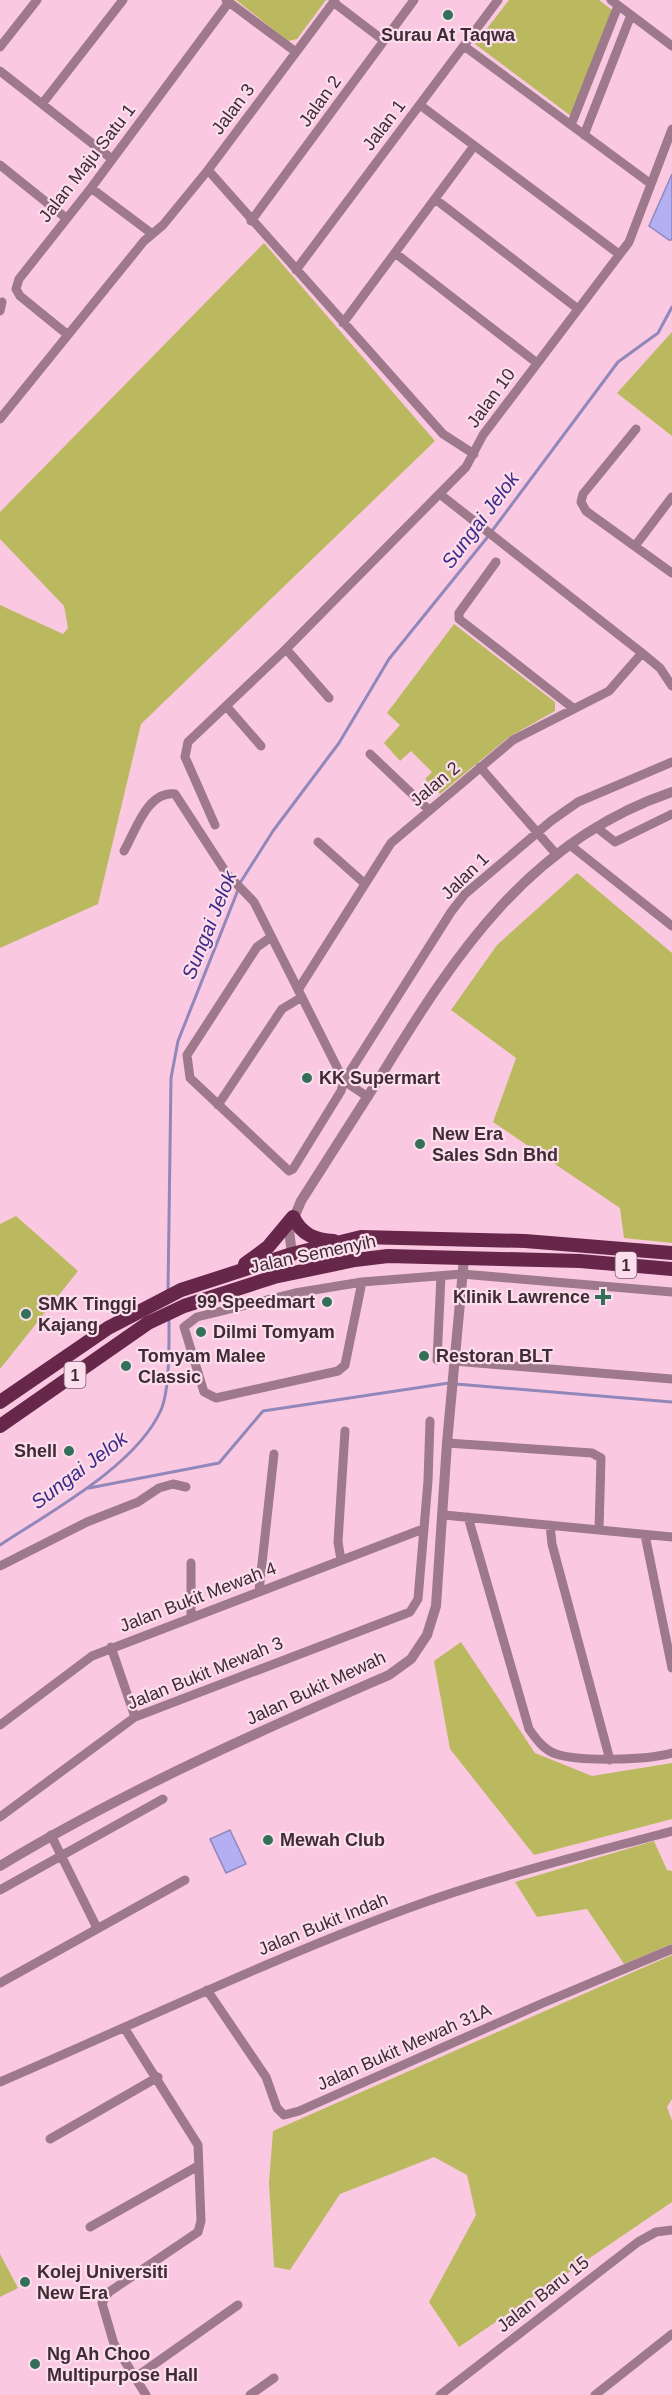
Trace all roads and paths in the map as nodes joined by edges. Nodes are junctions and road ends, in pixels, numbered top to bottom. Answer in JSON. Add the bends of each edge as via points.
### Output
{"nodes":[{"id":1,"x":37,"y":0,"type":"edge"},
{"id":2,"x":123,"y":0,"type":"edge"},
{"id":3,"x":414,"y":0,"type":"edge"},
{"id":4,"x":498,"y":0,"type":"edge"},
{"id":5,"x":227,"y":1,"type":"edge"},
{"id":6,"x":334,"y":1,"type":"edge"},
{"id":7,"x":615,"y":3,"type":"edge"},
{"id":8,"x":631,"y":15,"type":"junction"},
{"id":9,"x":384,"y":40,"type":"junction"},
{"id":10,"x":464,"y":46,"type":"junction"},
{"id":11,"x":672,"y":46,"type":"edge"},
{"id":12,"x":0,"y":47,"type":"edge"},
{"id":13,"x":296,"y":52,"type":"junction"},
{"id":14,"x":0,"y":71,"type":"edge"},
{"id":15,"x":42,"y":104,"type":"junction"},
{"id":16,"x":420,"y":105,"type":"junction"},
{"id":17,"x":571,"y":125,"type":"junction"},
{"id":18,"x":672,"y":129,"type":"edge"},
{"id":19,"x":584,"y":135,"type":"junction"},
{"id":20,"x":474,"y":146,"type":"junction"},
{"id":21,"x":112,"y":159,"type":"junction"},
{"id":22,"x":0,"y":165,"type":"edge"},
{"id":23,"x":208,"y":170,"type":"junction"},
{"id":24,"x":651,"y":184,"type":"junction"},
{"id":25,"x":91,"y":188,"type":"junction"},
{"id":26,"x":435,"y":199,"type":"junction"},
{"id":27,"x":66,"y":218,"type":"junction"},
{"id":28,"x":251,"y":221,"type":"junction"},
{"id":29,"x":151,"y":233,"type":"junction"},
{"id":30,"x":395,"y":253,"type":"junction"},
{"id":31,"x":620,"y":254,"type":"junction"},
{"id":32,"x":296,"y":270,"type":"junction"},
{"id":33,"x":578,"y":309,"type":"junction"},
{"id":34,"x":343,"y":322,"type":"junction"},
{"id":35,"x":68,"y":335,"type":"junction"},
{"id":36,"x":537,"y":363,"type":"junction"},
{"id":37,"x":0,"y":419,"type":"edge"},
{"id":38,"x":636,"y":429,"type":"dead end"},
{"id":39,"x":474,"y":454,"type":"junction"},
{"id":40,"x":441,"y":495,"type":"junction"},
{"id":41,"x":672,"y":497,"type":"edge"},
{"id":42,"x":635,"y":546,"type":"junction"},
{"id":43,"x":496,"y":562,"type":"dead end"},
{"id":44,"x":672,"y":573,"type":"edge"},
{"id":45,"x":286,"y":649,"type":"junction"},
{"id":46,"x":642,"y":653,"type":"junction"},
{"id":47,"x":672,"y":686,"type":"edge"},
{"id":48,"x":329,"y":698,"type":"dead end"},
{"id":49,"x":227,"y":707,"type":"junction"},
{"id":50,"x":573,"y":708,"type":"junction"},
{"id":51,"x":261,"y":746,"type":"dead end"},
{"id":52,"x":370,"y":754,"type":"dead end"},
{"id":53,"x":672,"y":762,"type":"edge"},
{"id":54,"x":480,"y":767,"type":"junction"},
{"id":55,"x":672,"y":792,"type":"edge"},
{"id":56,"x":429,"y":810,"type":"junction"},
{"id":57,"x":672,"y":814,"type":"edge"},
{"id":58,"x":215,"y":825,"type":"dead end"},
{"id":59,"x":596,"y":827,"type":"junction"},
{"id":60,"x":537,"y":833,"type":"junction"},
{"id":61,"x":318,"y":842,"type":"dead end"},
{"id":62,"x":570,"y":845,"type":"junction"},
{"id":63,"x":124,"y":851,"type":"dead end"},
{"id":64,"x":557,"y":855,"type":"junction"},
{"id":65,"x":364,"y":883,"type":"junction"},
{"id":66,"x":672,"y":926,"type":"edge"},
{"id":67,"x":271,"y":937,"type":"junction"},
{"id":68,"x":300,"y":994,"type":"junction"},
{"id":69,"x":344,"y":1081,"type":"junction"},
{"id":70,"x":368,"y":1096,"type":"junction"},
{"id":71,"x":218,"y":1105,"type":"junction"},
{"id":72,"x":293,"y":1217,"type":"junction"},
{"id":73,"x":434,"y":1238,"type":"junction"},
{"id":74,"x":525,"y":1241,"type":"junction"},
{"id":75,"x":342,"y":1242,"type":"junction"},
{"id":76,"x":292,"y":1254,"type":"junction"},
{"id":77,"x":672,"y":1254,"type":"edge"},
{"id":78,"x":464,"y":1259,"type":"junction"},
{"id":79,"x":354,"y":1260,"type":"junction"},
{"id":80,"x":672,"y":1269,"type":"edge"},
{"id":81,"x":233,"y":1272,"type":"junction"},
{"id":82,"x":462,"y":1275,"type":"junction"},
{"id":83,"x":441,"y":1276,"type":"junction"},
{"id":84,"x":362,"y":1282,"type":"junction"},
{"id":85,"x":672,"y":1292,"type":"edge"},
{"id":86,"x":206,"y":1298,"type":"junction"},
{"id":87,"x":147,"y":1324,"type":"junction"},
{"id":88,"x":75,"y":1350,"type":"junction"},
{"id":89,"x":437,"y":1360,"type":"dead end"},
{"id":90,"x":454,"y":1367,"type":"junction"},
{"id":91,"x":672,"y":1379,"type":"edge"},
{"id":92,"x":0,"y":1402,"type":"edge"},
{"id":93,"x":430,"y":1421,"type":"dead end"},
{"id":94,"x":3,"y":1424,"type":"edge"},
{"id":95,"x":345,"y":1431,"type":"dead end"},
{"id":96,"x":447,"y":1443,"type":"junction"},
{"id":97,"x":274,"y":1454,"type":"dead end"},
{"id":98,"x":428,"y":1481,"type":"junction"},
{"id":99,"x":444,"y":1482,"type":"junction"},
{"id":100,"x":186,"y":1487,"type":"dead end"},
{"id":101,"x":444,"y":1515,"type":"junction"},
{"id":102,"x":468,"y":1517,"type":"junction"},
{"id":103,"x":550,"y":1525,"type":"junction"},
{"id":104,"x":423,"y":1529,"type":"junction"},
{"id":105,"x":599,"y":1530,"type":"junction"},
{"id":106,"x":645,"y":1535,"type":"junction"},
{"id":107,"x":672,"y":1537,"type":"edge"},
{"id":108,"x":341,"y":1560,"type":"junction"},
{"id":109,"x":192,"y":1563,"type":"dead end"},
{"id":110,"x":0,"y":1566,"type":"edge"},
{"id":111,"x":259,"y":1591,"type":"junction"},
{"id":112,"x":191,"y":1617,"type":"junction"},
{"id":113,"x":111,"y":1647,"type":"junction"},
{"id":114,"x":672,"y":1668,"type":"edge"},
{"id":115,"x":135,"y":1717,"type":"junction"},
{"id":116,"x":0,"y":1725,"type":"edge"},
{"id":117,"x":672,"y":1753,"type":"edge"},
{"id":118,"x":610,"y":1760,"type":"junction"},
{"id":119,"x":163,"y":1799,"type":"dead end"},
{"id":120,"x":0,"y":1817,"type":"edge"},
{"id":121,"x":672,"y":1831,"type":"edge"},
{"id":122,"x":51,"y":1835,"type":"junction"},
{"id":123,"x":62,"y":1856,"type":"junction"},
{"id":124,"x":0,"y":1866,"type":"edge"},
{"id":125,"x":185,"y":1880,"type":"dead end"},
{"id":126,"x":0,"y":1890,"type":"edge"},
{"id":127,"x":97,"y":1928,"type":"junction"},
{"id":128,"x":672,"y":1949,"type":"edge"},
{"id":129,"x":0,"y":1983,"type":"edge"},
{"id":130,"x":207,"y":1990,"type":"junction"},
{"id":131,"x":125,"y":2029,"type":"junction"},
{"id":132,"x":158,"y":2077,"type":"junction"},
{"id":133,"x":0,"y":2082,"type":"edge"},
{"id":134,"x":50,"y":2139,"type":"dead end"},
{"id":135,"x":198,"y":2166,"type":"junction"},
{"id":136,"x":90,"y":2227,"type":"dead end"},
{"id":137,"x":672,"y":2230,"type":"edge"},
{"id":138,"x":238,"y":2305,"type":"dead end"},
{"id":139,"x":672,"y":2334,"type":"edge"},
{"id":140,"x":135,"y":2377,"type":"junction"},
{"id":141,"x":274,"y":2378,"type":"dead end"},
{"id":142,"x":146,"y":2395,"type":"edge"},
{"id":143,"x":250,"y":2395,"type":"edge"},
{"id":144,"x":440,"y":2395,"type":"edge"},
{"id":145,"x":595,"y":2395,"type":"edge"}],
"edges":[{"from":1,"to":12,"type":"street"},
{"from":2,"to":15,"type":"street"},
{"from":3,"to":9,"type":"street","name":"Jalan 2"},
{"from":4,"to":10,"type":"street","name":"Jalan 1"},
{"from":5,"to":13,"type":"street"},
{"from":5,"to":21,"type":"street","name":"Jalan Maju Satu 1"},
{"from":6,"to":9,"type":"street"},
{"from":6,"to":13,"type":"street","name":"Jalan 3"},
{"from":7,"to":8,"type":"street"},
{"from":7,"to":17,"type":"street"},
{"from":8,"to":11,"type":"street"},
{"from":8,"to":19,"type":"street"},
{"from":9,"to":28,"type":"street","name":"Jalan 2"},
{"from":10,"to":16,"type":"street","name":"Jalan 1"},
{"from":10,"to":17,"type":"street"},
{"from":13,"to":23,"type":"street","name":"Jalan 3"},
{"from":14,"to":15,"type":"street"},
{"from":15,"to":21,"type":"street"},
{"from":16,"to":20,"type":"street"},
{"from":16,"to":32,"type":"street","name":"Jalan 1"},
{"from":17,"to":19,"type":"street"},
{"from":18,"to":24,"type":"street","name":"Jalan 10"},
{"from":19,"to":24,"type":"street"},
{"from":20,"to":26,"type":"street"},
{"from":20,"to":31,"type":"street"},
{"from":21,"to":25,"type":"street","name":"Jalan Maju Satu 1"},
{"from":22,"to":27,"type":"street"},
{"from":23,"to":28,"type":"street"},
{"from":23,"to":29,"type":"street","name":"Jalan 3","via":[[163,225]]},
{"from":24,"to":31,"type":"street","name":"Jalan 10","via":[[629,242]]},
{"from":25,"to":27,"type":"street","name":"Jalan Maju Satu 1"},
{"from":25,"to":29,"type":"street"},
{"from":26,"to":30,"type":"street"},
{"from":26,"to":33,"type":"street"},
{"from":27,"to":35,"type":"street","name":"Jalan Maju Satu 1","via":[[19,279],[16,289]]},
{"from":28,"to":32,"type":"street"},
{"from":29,"to":35,"type":"street","name":"Jalan 3"},
{"from":30,"to":34,"type":"street"},
{"from":30,"to":36,"type":"street"},
{"from":31,"to":33,"type":"street","name":"Jalan 10"},
{"from":32,"to":34,"type":"street"},
{"from":33,"to":36,"type":"street","name":"Jalan 10"},
{"from":34,"to":39,"type":"street","via":[[443,434]]},
{"from":35,"to":37,"type":"street","name":"Jalan 3"},
{"from":36,"to":39,"type":"street","name":"Jalan 10","via":[[483,435]]},
{"from":38,"to":42,"type":"street","via":[[583,494],[581,502],[586,511]]},
{"from":39,"to":40,"type":"street","name":"Jalan 10"},
{"from":40,"to":45,"type":"street","name":"Jalan 10"},
{"from":40,"to":46,"type":"street"},
{"from":41,"to":42,"type":"street"},
{"from":42,"to":44,"type":"street"},
{"from":43,"to":50,"type":"street","via":[[459,613],[459,619]]},
{"from":45,"to":48,"type":"street"},
{"from":45,"to":49,"type":"street","name":"Jalan 10"},
{"from":46,"to":47,"type":"street","via":[[660,668]]},
{"from":46,"to":50,"type":"street","name":"Jalan 2","via":[[609,691]]},
{"from":49,"to":51,"type":"street"},
{"from":49,"to":58,"type":"street","name":"Jalan 10","via":[[188,742],[185,757]]},
{"from":50,"to":54,"type":"street","name":"Jalan 2","via":[[513,740]]},
{"from":52,"to":56,"type":"street"},
{"from":53,"to":60,"type":"street","name":"Jalan 1","via":[[578,802]]},
{"from":54,"to":56,"type":"street","name":"Jalan 2"},
{"from":54,"to":60,"type":"street"},
{"from":55,"to":59,"type":"street"},
{"from":56,"to":65,"type":"street","name":"Jalan 2","via":[[391,843]]},
{"from":57,"to":59,"type":"street","via":[[615,842]]},
{"from":59,"to":62,"type":"street"},
{"from":60,"to":64,"type":"street"},
{"from":60,"to":69,"type":"street","name":"Jalan 1","via":[[465,894]]},
{"from":61,"to":65,"type":"street"},
{"from":62,"to":64,"type":"street"},
{"from":62,"to":66,"type":"street"},
{"from":63,"to":67,"type":"street","via":[[154,798],[175,794],[227,874],[254,902]]},
{"from":64,"to":70,"type":"street","via":[[518,887],[478,930],[438,983]]},
{"from":65,"to":68,"type":"street","name":"Jalan 2"},
{"from":67,"to":68,"type":"street"},
{"from":67,"to":71,"type":"street","via":[[257,947],[188,1055],[189,1078]]},
{"from":68,"to":69,"type":"street"},
{"from":68,"to":71,"type":"street","via":[[282,1009]]},
{"from":69,"to":70,"type":"street"},
{"from":69,"to":71,"type":"street","name":"Jalan 1","via":[[289,1171]]},
{"from":70,"to":72,"type":"street"},
{"from":72,"to":75,"type":"main road","via":[[306,1234],[319,1240]]},
{"from":72,"to":76,"type":"street","via":[[288,1236]]},
{"from":72,"to":81,"type":"main road","via":[[268,1247]]},
{"from":73,"to":74,"type":"main road","name":"Jalan Semenyih","number":"1"},
{"from":73,"to":75,"type":"main road","name":"Jalan Semenyih","number":"1","via":[[370,1237]]},
{"from":73,"to":78,"type":"main road","via":[[455,1247]]},
{"from":74,"to":77,"type":"main road","name":"Jalan Semenyih","number":"1"},
{"from":74,"to":78,"type":"main road","via":[[475,1247]]},
{"from":75,"to":76,"type":"main road","name":"Jalan Semenyih","number":"1"},
{"from":76,"to":79,"type":"main road","via":[[299,1262],[344,1256]]},
{"from":76,"to":81,"type":"main road","name":"Jalan Semenyih","number":"1"},
{"from":76,"to":86,"type":"main road","via":[[279,1267],[219,1288]]},
{"from":78,"to":79,"type":"main road","name":"Jalan Semenyih","number":"1","via":[[388,1256]]},
{"from":78,"to":80,"type":"main road","name":"Jalan Semenyih","number":"1","via":[[580,1261]]},
{"from":78,"to":82,"type":"street","name":"Jalan Bukit Mewah"},
{"from":79,"to":86,"type":"main road","name":"Jalan Semenyih","number":"1","via":[[274,1277]]},
{"from":81,"to":88,"type":"main road","name":"Jalan Semenyih","number":"1","via":[[181,1290]]},
{"from":82,"to":83,"type":"street"},
{"from":82,"to":85,"type":"street"},
{"from":82,"to":90,"type":"street","name":"Jalan Bukit Mewah"},
{"from":83,"to":84,"type":"street"},
{"from":83,"to":89,"type":"street"},
{"from":84,"to":84,"type":"street","via":[[345,1365],[338,1371],[216,1398],[204,1392],[184,1327],[196,1317],[295,1293]]},
{"from":86,"to":87,"type":"main road","name":"Jalan Semenyih","number":"1"},
{"from":87,"to":88,"type":"main road","via":[[88,1354],[81,1355]]},
{"from":87,"to":94,"type":"main road","name":"Jalan Semenyih","number":"1"},
{"from":88,"to":92,"type":"main road","name":"Jalan Semenyih","number":"1"},
{"from":88,"to":94,"type":"main road","via":[[77,1361],[73,1366],[21,1404]]},
{"from":90,"to":91,"type":"street"},
{"from":90,"to":96,"type":"street","name":"Jalan Bukit Mewah"},
{"from":93,"to":98,"type":"street"},
{"from":95,"to":108,"type":"street","via":[[338,1542]]},
{"from":96,"to":99,"type":"street","name":"Jalan Bukit Mewah"},
{"from":96,"to":105,"type":"street","via":[[592,1453],[601,1458]]},
{"from":97,"to":111,"type":"street"},
{"from":98,"to":99,"type":"street"},
{"from":98,"to":104,"type":"street"},
{"from":99,"to":101,"type":"street","name":"Jalan Bukit Mewah"},
{"from":100,"to":110,"type":"street","via":[[173,1484],[159,1488],[138,1502],[87,1522]]},
{"from":101,"to":102,"type":"street"},
{"from":101,"to":122,"type":"street","name":"Jalan Bukit Mewah","via":[[436,1606],[427,1635],[411,1659],[389,1675],[161,1778]]},
{"from":102,"to":103,"type":"street"},
{"from":102,"to":118,"type":"street","via":[[530,1729],[538,1743],[556,1754]]},
{"from":103,"to":105,"type":"street"},
{"from":103,"to":118,"type":"street"},
{"from":104,"to":108,"type":"street","name":"Jalan Bukit Mewah 4"},
{"from":104,"to":115,"type":"street","name":"Jalan Bukit Mewah 3","via":[[418,1599],[410,1612]]},
{"from":105,"to":106,"type":"street"},
{"from":106,"to":107,"type":"street"},
{"from":106,"to":114,"type":"street"},
{"from":108,"to":111,"type":"street","name":"Jalan Bukit Mewah 4"},
{"from":109,"to":112,"type":"street"},
{"from":111,"to":112,"type":"street","name":"Jalan Bukit Mewah 4"},
{"from":112,"to":113,"type":"street","name":"Jalan Bukit Mewah 4"},
{"from":113,"to":115,"type":"street"},
{"from":113,"to":116,"type":"street","name":"Jalan Bukit Mewah 4","via":[[82,1662]]},
{"from":115,"to":120,"type":"street","name":"Jalan Bukit Mewah 3"},
{"from":117,"to":118,"type":"street"},
{"from":119,"to":123,"type":"street"},
{"from":121,"to":130,"type":"street","name":"Jalan Bukit Indah","via":[[407,1908]]},
{"from":122,"to":123,"type":"street"},
{"from":122,"to":124,"type":"street","name":"Jalan Bukit Mewah"},
{"from":123,"to":126,"type":"street"},
{"from":123,"to":127,"type":"street"},
{"from":125,"to":127,"type":"street"},
{"from":127,"to":129,"type":"street"},
{"from":128,"to":130,"type":"street","name":"Jalan Bukit Mewah 31A","via":[[284,2115],[277,2108],[266,2077]]},
{"from":130,"to":131,"type":"street","name":"Jalan Bukit Indah"},
{"from":131,"to":132,"type":"street"},
{"from":131,"to":133,"type":"street","name":"Jalan Bukit Indah"},
{"from":132,"to":134,"type":"street"},
{"from":132,"to":135,"type":"street","via":[[198,2145]]},
{"from":135,"to":136,"type":"street"},
{"from":135,"to":140,"type":"street","via":[[198,2232],[109,2292],[102,2303],[114,2344]]},
{"from":137,"to":144,"type":"street","name":"Jalan Baru 15","via":[[656,2232],[638,2242]]},
{"from":138,"to":140,"type":"street"},
{"from":139,"to":145,"type":"street"},
{"from":140,"to":142,"type":"street"},
{"from":141,"to":143,"type":"street"}]}
